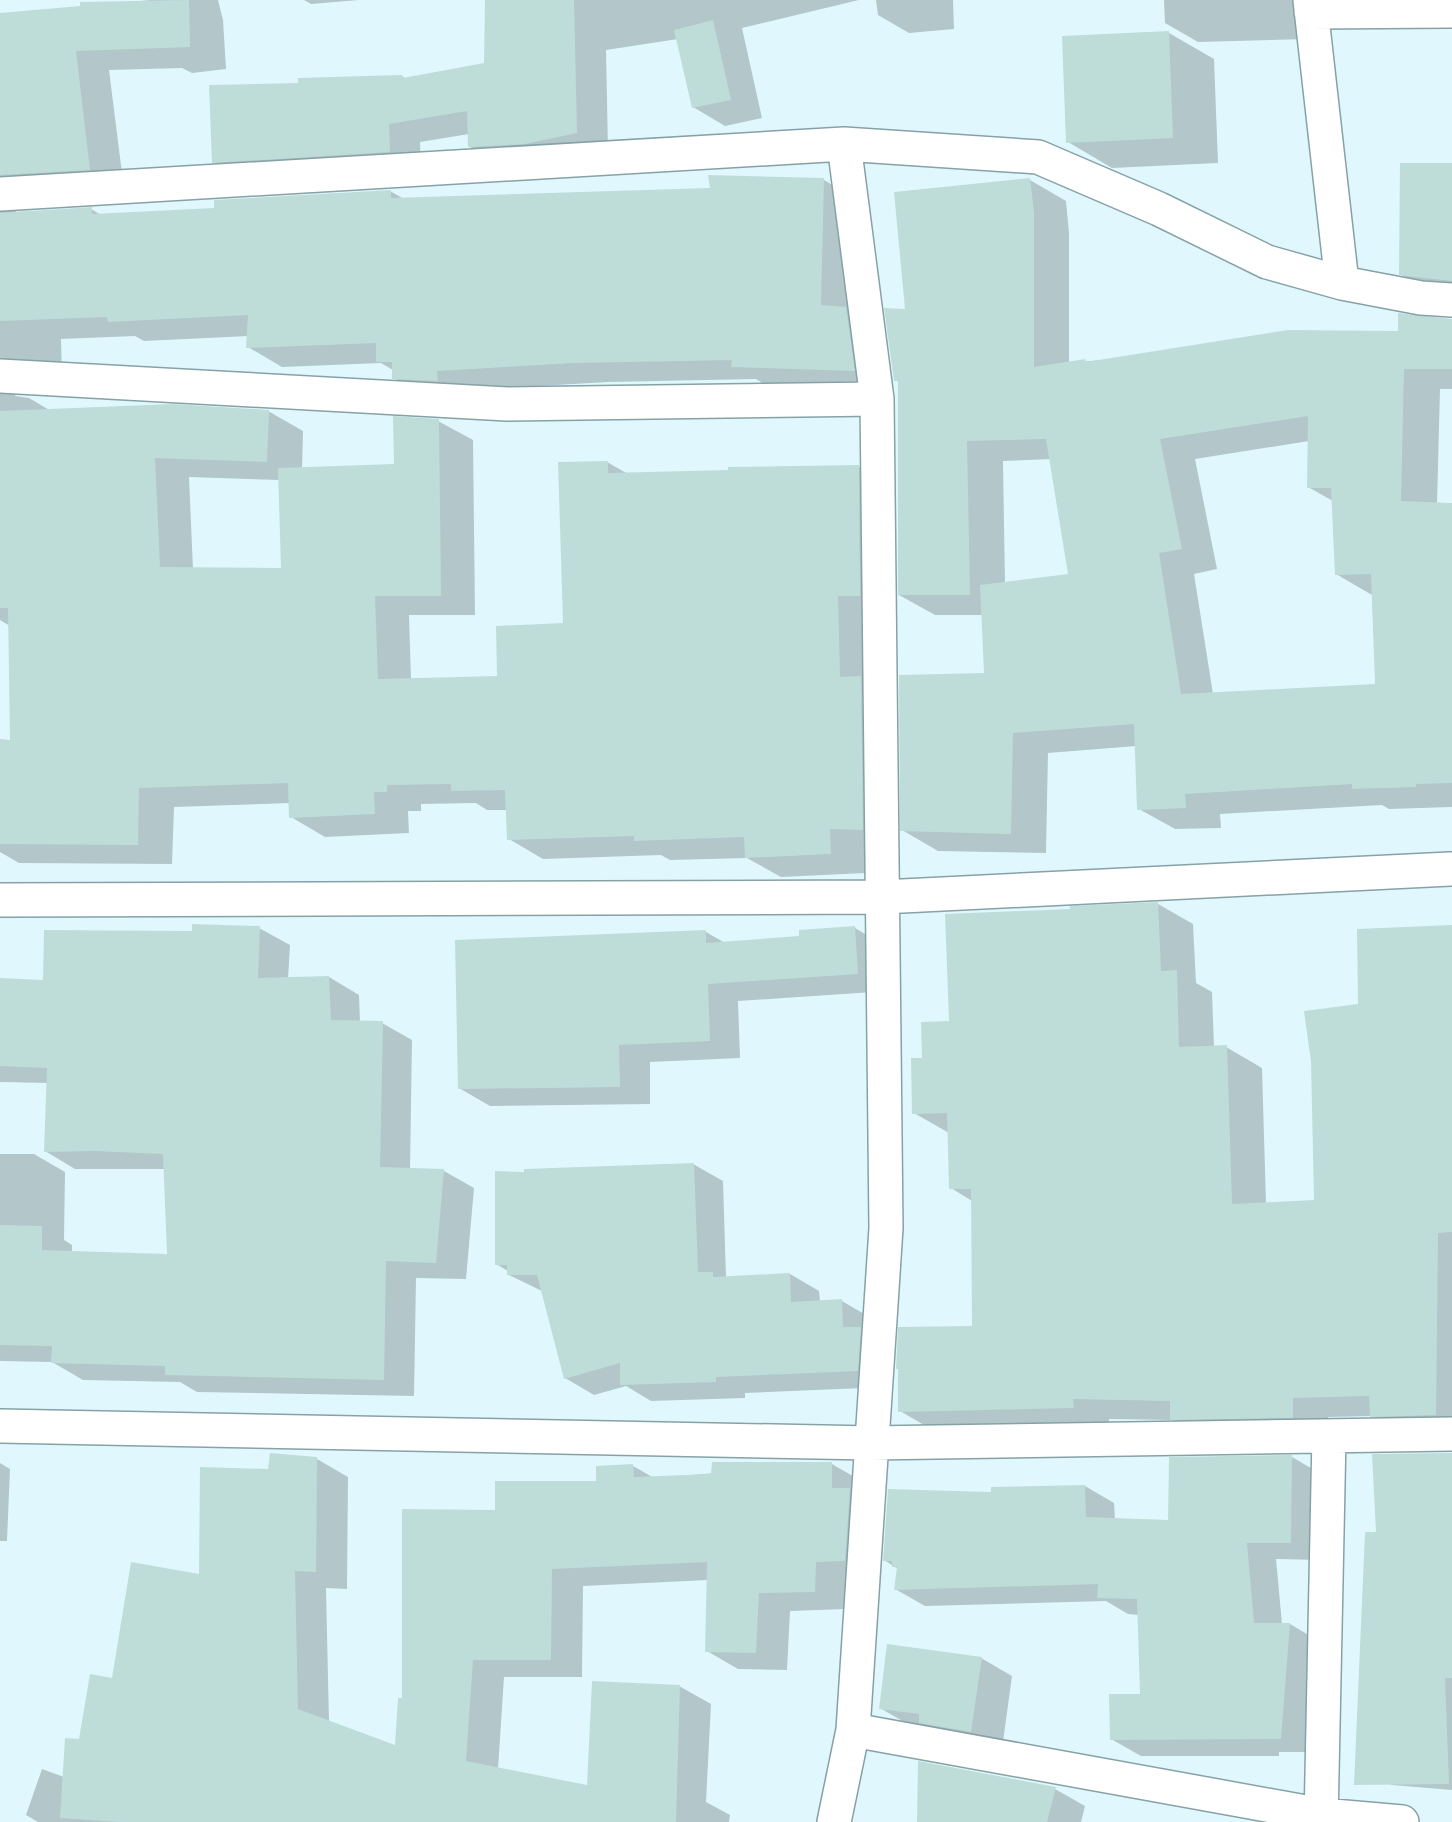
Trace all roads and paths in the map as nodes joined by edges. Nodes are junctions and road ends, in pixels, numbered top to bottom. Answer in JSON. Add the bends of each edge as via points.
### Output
{"nodes":[{"id":1,"x":1311,"y":6,"type":"edge"},
{"id":2,"x":1452,"y":11,"type":"edge"},
{"id":3,"x":844,"y":144,"type":"junction"},
{"id":4,"x":0,"y":194,"type":"edge"},
{"id":5,"x":1342,"y":283,"type":"junction"},
{"id":6,"x":1452,"y":300,"type":"edge"},
{"id":7,"x":0,"y":376,"type":"edge"},
{"id":8,"x":877,"y":399,"type":"junction"},
{"id":9,"x":1450,"y":869,"type":"dead end"},
{"id":10,"x":882,"y":897,"type":"junction"},
{"id":11,"x":0,"y":900,"type":"edge"},
{"id":12,"x":0,"y":1426,"type":"edge"},
{"id":13,"x":1452,"y":1434,"type":"edge"},
{"id":14,"x":1329,"y":1436,"type":"junction"},
{"id":15,"x":871,"y":1443,"type":"junction"},
{"id":16,"x":853,"y":1730,"type":"junction"},
{"id":17,"x":1321,"y":1818,"type":"edge"},
{"id":18,"x":834,"y":1822,"type":"edge"},
{"id":19,"x":1402,"y":1822,"type":"edge"}],
"edges":[{"from":1,"to":2,"type":"street"},
{"from":1,"to":5,"type":"street"},
{"from":3,"to":4,"type":"street"},
{"from":3,"to":5,"type":"street","via":[[1038,157],[1159,209],[1267,262]]},
{"from":3,"to":8,"type":"street"},
{"from":5,"to":6,"type":"street"},
{"from":7,"to":8,"type":"street","via":[[507,404]]},
{"from":8,"to":10,"type":"street"},
{"from":9,"to":10,"type":"street"},
{"from":10,"to":11,"type":"street"},
{"from":10,"to":15,"type":"street","via":[[886,1228]]},
{"from":12,"to":15,"type":"street"},
{"from":13,"to":14,"type":"street"},
{"from":14,"to":15,"type":"street"},
{"from":14,"to":17,"type":"street"},
{"from":15,"to":16,"type":"street"},
{"from":16,"to":17,"type":"street"},
{"from":16,"to":18,"type":"street"},
{"from":17,"to":19,"type":"street"}]}
